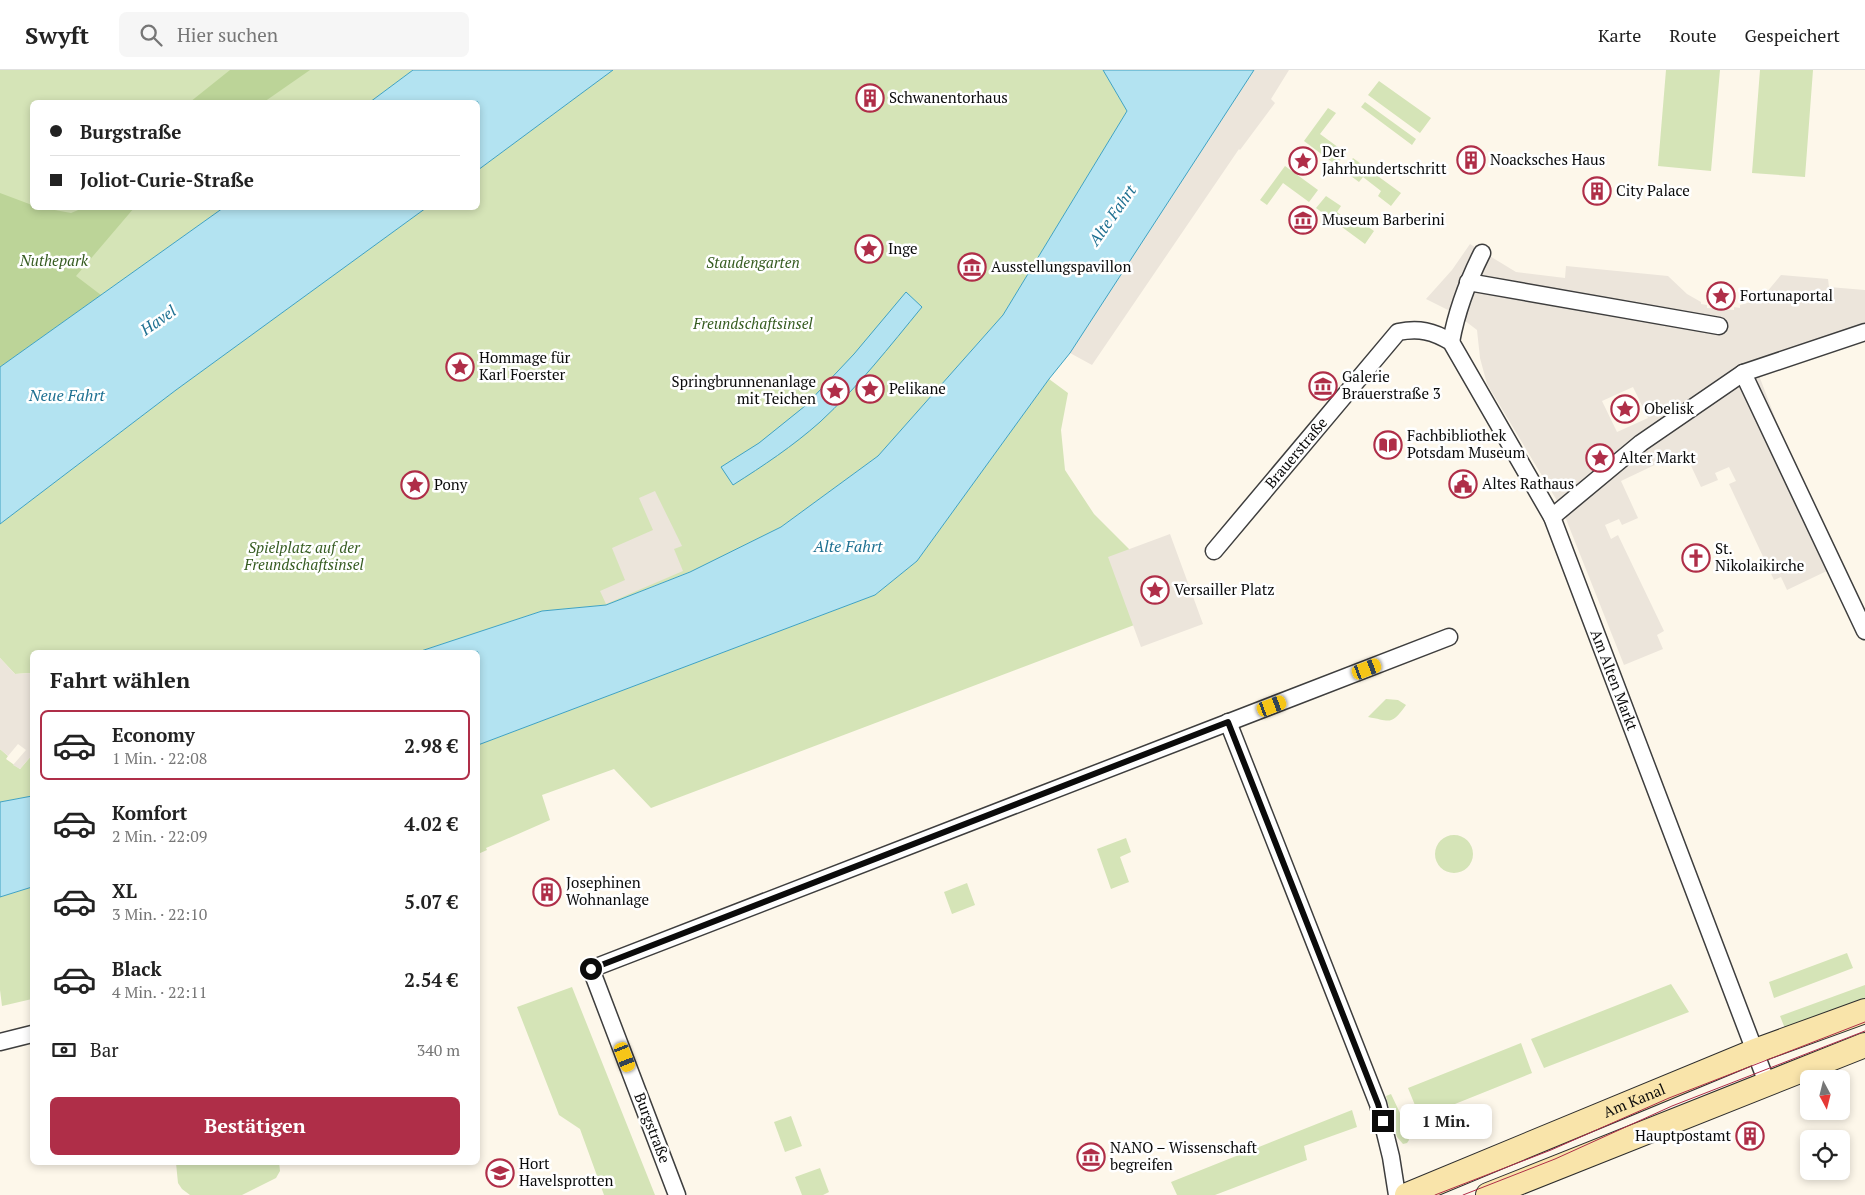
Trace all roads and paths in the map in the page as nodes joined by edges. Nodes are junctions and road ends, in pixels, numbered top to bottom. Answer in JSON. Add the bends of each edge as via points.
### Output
{"nodes":[{"id":1,"x":1482,"y":252,"type":"dead end"},
{"id":2,"x":1468,"y":282,"type":"junction"},
{"id":3,"x":1719,"y":326,"type":"dead end"},
{"id":4,"x":1865,"y":332,"type":"edge"},
{"id":5,"x":1451,"y":342,"type":"junction"},
{"id":6,"x":1742,"y":373,"type":"junction"},
{"id":7,"x":1552,"y":517,"type":"junction"},
{"id":8,"x":1214,"y":551,"type":"dead end"},
{"id":9,"x":1865,"y":631,"type":"edge"},
{"id":10,"x":1449,"y":637,"type":"dead end"},
{"id":11,"x":1228,"y":722,"type":"junction"},
{"id":12,"x":1865,"y":1012,"type":"edge"},
{"id":13,"x":30,"y":1034,"type":"edge"},
{"id":14,"x":0,"y":1042,"type":"edge"},
{"id":15,"x":1865,"y":1045,"type":"edge"},
{"id":16,"x":1755,"y":1051,"type":"junction"},
{"id":17,"x":1767,"y":1083,"type":"junction"},
{"id":18,"x":677,"y":1195,"type":"edge"},
{"id":19,"x":1397,"y":1195,"type":"edge"},
{"id":20,"x":1407,"y":1195,"type":"edge"},
{"id":21,"x":1488,"y":1195,"type":"edge"}],
"edges":[{"from":1,"to":2,"type":"street"},
{"from":2,"to":3,"type":"street"},
{"from":2,"to":5,"type":"street","via":[[1456,314]]},
{"from":4,"to":6,"type":"street"},
{"from":5,"to":7,"type":"street","name":"Am Alten Markt"},
{"from":5,"to":8,"type":"street","name":"Brauerstraße","via":[[1426,330],[1398,332]]},
{"from":6,"to":7,"type":"street","via":[[1641,443]]},
{"from":6,"to":9,"type":"street"},
{"from":7,"to":16,"type":"street","name":"Am Alten Markt"},
{"from":10,"to":11,"type":"street","name":"Burgstraße"},
{"from":11,"to":18,"type":"street","name":"Burgstraße","via":[[591,969]]},
{"from":11,"to":19,"type":"street","via":[[1378,1104]]},
{"from":12,"to":16,"type":"street","name":"Am Kanal"},
{"from":13,"to":14,"type":"street"},
{"from":15,"to":17,"type":"street"},
{"from":16,"to":17,"type":"street","name":"Am Alten Markt"},
{"from":16,"to":20,"type":"street","name":"Am Kanal"},
{"from":17,"to":21,"type":"street"}]}
